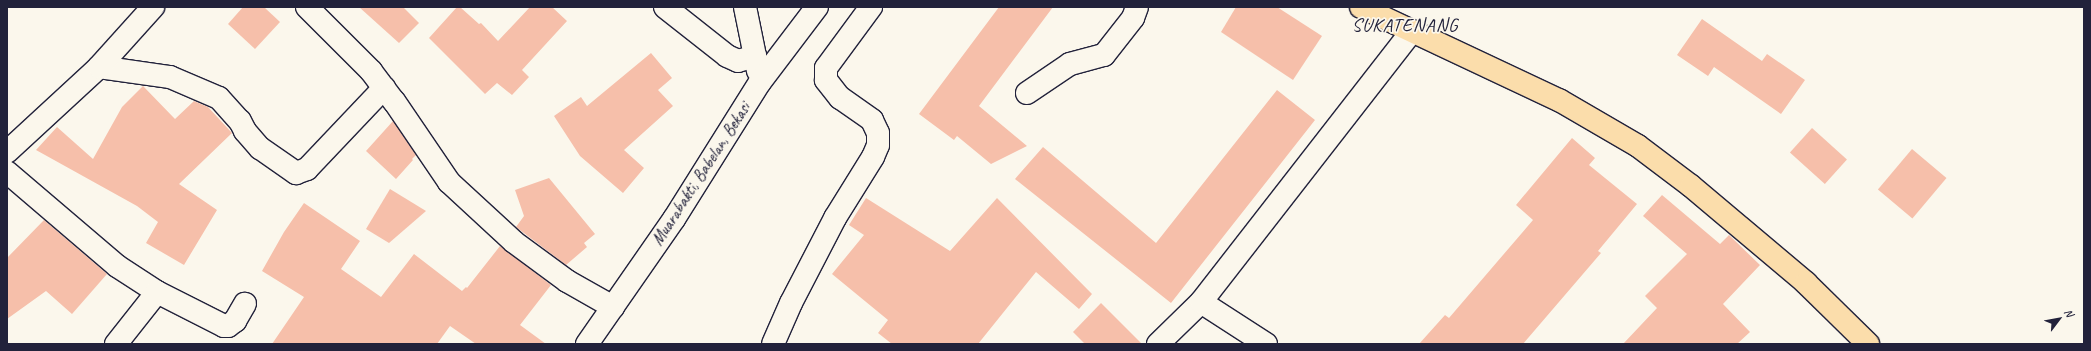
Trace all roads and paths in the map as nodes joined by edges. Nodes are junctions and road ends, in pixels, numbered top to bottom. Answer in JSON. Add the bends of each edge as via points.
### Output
{"nodes":[{"id":1,"x":152,"y":7,"type":"edge"},
{"id":2,"x":307,"y":7,"type":"edge"},
{"id":3,"x":665,"y":7,"type":"edge"},
{"id":4,"x":745,"y":7,"type":"edge"},
{"id":5,"x":817,"y":7,"type":"edge"},
{"id":6,"x":871,"y":7,"type":"edge"},
{"id":7,"x":1137,"y":7,"type":"edge"},
{"id":8,"x":1361,"y":7,"type":"edge"},
{"id":9,"x":1412,"y":31,"type":"junction"},
{"id":10,"x":755,"y":56,"type":"junction"},
{"id":11,"x":99,"y":67,"type":"junction"},
{"id":12,"x":760,"y":82,"type":"junction"},
{"id":13,"x":384,"y":88,"type":"junction"},
{"id":14,"x":1027,"y":93,"type":"dead end"},
{"id":15,"x":7,"y":152,"type":"edge"},
{"id":16,"x":7,"y":172,"type":"edge"},
{"id":17,"x":157,"y":292,"type":"junction"},
{"id":18,"x":1201,"y":302,"type":"junction"},
{"id":19,"x":245,"y":304,"type":"dead end"},
{"id":20,"x":613,"y":307,"type":"junction"},
{"id":21,"x":116,"y":344,"type":"edge"},
{"id":22,"x":587,"y":344,"type":"edge"},
{"id":23,"x":773,"y":344,"type":"edge"},
{"id":24,"x":1158,"y":344,"type":"edge"},
{"id":25,"x":1266,"y":344,"type":"edge"},
{"id":26,"x":1868,"y":344,"type":"edge"}],
"edges":[{"from":1,"to":11,"type":"street"},
{"from":2,"to":13,"type":"street","via":[[372,71]]},
{"from":3,"to":10,"type":"street","via":[[727,56],[738,60]]},
{"from":4,"to":10,"type":"street"},
{"from":5,"to":12,"type":"street","name":"Muarabakti, Babelan, Bekasi"},
{"from":6,"to":23,"type":"street","via":[[826,68],[826,80],[840,98],[872,120],[878,133],[878,145],[835,218]]},
{"from":7,"to":14,"type":"street","via":[[1132,18],[1104,55],[1070,64]]},
{"from":8,"to":9,"type":"main road"},
{"from":9,"to":18,"type":"street"},
{"from":9,"to":26,"type":"main road","via":[[1559,100],[1638,146],[1691,186],[1806,283]]},
{"from":10,"to":12,"type":"street"},
{"from":11,"to":13,"type":"street","via":[[170,77],[219,98],[260,148],[296,173],[307,169]]},
{"from":11,"to":15,"type":"street"},
{"from":12,"to":20,"type":"street","name":"Muarabakti, Babelan, Bekasi","via":[[674,219]]},
{"from":13,"to":20,"type":"street","via":[[449,182],[471,204],[514,242],[567,281]]},
{"from":16,"to":17,"type":"street","via":[[117,266]]},
{"from":17,"to":19,"type":"street","via":[[224,326],[232,324]]},
{"from":17,"to":21,"type":"street"},
{"from":18,"to":24,"type":"street"},
{"from":18,"to":25,"type":"street"},
{"from":20,"to":22,"type":"street","name":"Muarabakti, Babelan, Bekasi"}]}
